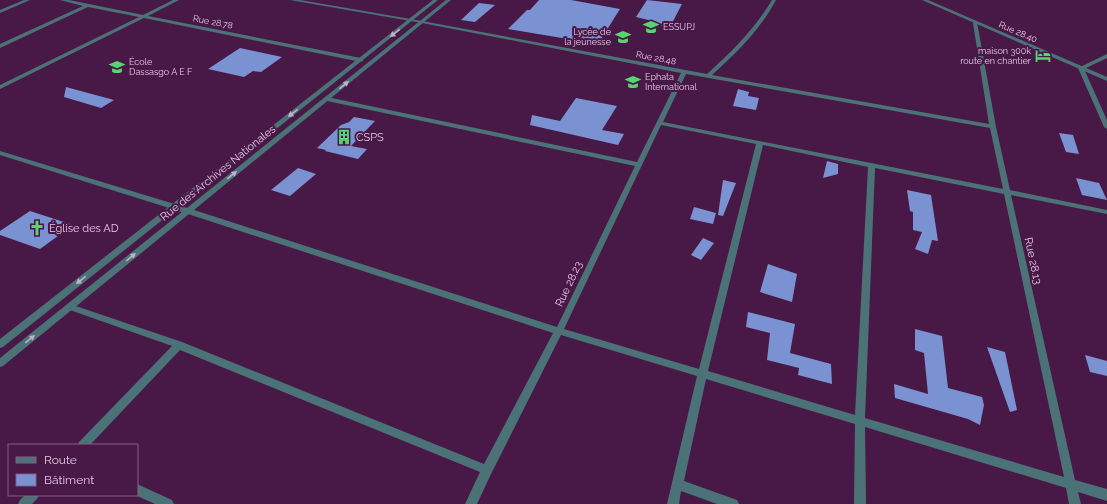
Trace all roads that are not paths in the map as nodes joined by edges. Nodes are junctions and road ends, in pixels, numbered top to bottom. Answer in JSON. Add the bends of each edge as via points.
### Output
{"nodes":[{"id":1,"x":28,"y":0,"type":"edge"},
{"id":2,"x":62,"y":0,"type":"edge"},
{"id":3,"x":176,"y":0,"type":"edge"},
{"id":4,"x":292,"y":0,"type":"edge"},
{"id":5,"x":436,"y":0,"type":"edge"},
{"id":6,"x":449,"y":0,"type":"edge"},
{"id":7,"x":774,"y":0,"type":"edge"},
{"id":8,"x":924,"y":0,"type":"edge"},
{"id":9,"x":88,"y":5,"type":"junction"},
{"id":10,"x":0,"y":12,"type":"edge"},
{"id":11,"x":142,"y":16,"type":"junction"},
{"id":12,"x":411,"y":20,"type":"junction"},
{"id":13,"x":422,"y":22,"type":"junction"},
{"id":14,"x":975,"y":23,"type":"junction"},
{"id":15,"x":0,"y":46,"type":"edge"},
{"id":16,"x":1107,"y":56,"type":"edge"},
{"id":17,"x":361,"y":60,"type":"junction"},
{"id":18,"x":1082,"y":68,"type":"junction"},
{"id":19,"x":684,"y":72,"type":"junction"},
{"id":20,"x":708,"y":76,"type":"junction"},
{"id":21,"x":1107,"y":79,"type":"edge"},
{"id":22,"x":0,"y":87,"type":"edge"},
{"id":23,"x":327,"y":99,"type":"junction"},
{"id":24,"x":660,"y":123,"type":"junction"},
{"id":25,"x":993,"y":127,"type":"junction"},
{"id":26,"x":1107,"y":127,"type":"edge"},
{"id":27,"x":760,"y":143,"type":"junction"},
{"id":28,"x":0,"y":154,"type":"edge"},
{"id":29,"x":638,"y":164,"type":"junction"},
{"id":30,"x":872,"y":165,"type":"junction"},
{"id":31,"x":1007,"y":192,"type":"junction"},
{"id":32,"x":174,"y":207,"type":"junction"},
{"id":33,"x":188,"y":211,"type":"junction"},
{"id":34,"x":1107,"y":212,"type":"edge"},
{"id":35,"x":70,"y":307,"type":"junction"},
{"id":36,"x":559,"y":331,"type":"junction"},
{"id":37,"x":0,"y":344,"type":"edge"},
{"id":38,"x":179,"y":346,"type":"junction"},
{"id":39,"x":0,"y":363,"type":"edge"},
{"id":40,"x":702,"y":375,"type":"junction"},
{"id":41,"x":860,"y":422,"type":"junction"},
{"id":42,"x":84,"y":444,"type":"edge"},
{"id":43,"x":487,"y":470,"type":"junction"},
{"id":44,"x":677,"y":484,"type":"junction"},
{"id":45,"x":1070,"y":484,"type":"junction"},
{"id":46,"x":138,"y":490,"type":"edge"},
{"id":47,"x":1107,"y":495,"type":"edge"},
{"id":48,"x":32,"y":496,"type":"edge"},
{"id":49,"x":24,"y":504,"type":"edge"},
{"id":50,"x":168,"y":504,"type":"edge"},
{"id":51,"x":471,"y":504,"type":"edge"},
{"id":52,"x":673,"y":504,"type":"edge"},
{"id":53,"x":733,"y":504,"type":"edge"},
{"id":54,"x":860,"y":504,"type":"edge"},
{"id":55,"x":1075,"y":504,"type":"edge"}],
"edges":[{"from":1,"to":10,"type":"street"},
{"from":2,"to":9,"type":"street","name":"Rue 28.78"},
{"from":3,"to":11,"type":"street"},
{"from":4,"to":12,"type":"street","name":"Rue 28.48"},
{"from":5,"to":12,"type":"street","name":"Rue des Archives Nationales"},
{"from":6,"to":13,"type":"street","name":"Rue des Archives Nationales"},
{"from":7,"to":20,"type":"street","via":[[759,26]]},
{"from":8,"to":14,"type":"street","name":"Rue 28.40"},
{"from":9,"to":11,"type":"street","name":"Rue 28.78"},
{"from":9,"to":15,"type":"street"},
{"from":11,"to":17,"type":"street","name":"Rue 28.78"},
{"from":11,"to":22,"type":"street"},
{"from":12,"to":13,"type":"street","name":"Rue 28.48"},
{"from":12,"to":17,"type":"street","name":"Rue des Archives Nationales","one_way":true},
{"from":13,"to":19,"type":"street","name":"Rue 28.48"},
{"from":23,"to":13,"type":"street","name":"Rue des Archives Nationales","one_way":true},
{"from":14,"to":18,"type":"street","name":"Rue 28.40"},
{"from":14,"to":25,"type":"street","name":"Rue 28.13"},
{"from":16,"to":18,"type":"street"},
{"from":17,"to":32,"type":"street","name":"Rue des Archives Nationales","one_way":true},
{"from":18,"to":21,"type":"street","name":"Rue 28.40"},
{"from":18,"to":26,"type":"street"},
{"from":19,"to":20,"type":"street","name":"Rue 28.48"},
{"from":19,"to":24,"type":"street","name":"Rue 28.23"},
{"from":20,"to":25,"type":"street","name":"Rue 28.48"},
{"from":23,"to":29,"type":"street"},
{"from":33,"to":23,"type":"street","name":"Rue des Archives Nationales","one_way":true},
{"from":24,"to":27,"type":"street"},
{"from":24,"to":29,"type":"street","name":"Rue 28.23"},
{"from":25,"to":31,"type":"street","name":"Rue 28.13"},
{"from":27,"to":30,"type":"street"},
{"from":27,"to":40,"type":"street"},
{"from":28,"to":32,"type":"street"},
{"from":29,"to":36,"type":"street","name":"Rue 28.23"},
{"from":30,"to":31,"type":"street"},
{"from":30,"to":41,"type":"street"},
{"from":31,"to":34,"type":"street"},
{"from":31,"to":45,"type":"street","name":"Rue 28.13"},
{"from":32,"to":33,"type":"street"},
{"from":32,"to":37,"type":"street","name":"Rue des Archives Nationales","one_way":true},
{"from":35,"to":33,"type":"street","name":"Rue des Archives Nationales","one_way":true},
{"from":33,"to":36,"type":"street"},
{"from":35,"to":38,"type":"street"},
{"from":39,"to":35,"type":"street","name":"Rue des Archives Nationales","one_way":true},
{"from":36,"to":40,"type":"street"},
{"from":36,"to":43,"type":"street","name":"Rue 28.23"},
{"from":38,"to":42,"type":"street"},
{"from":38,"to":43,"type":"street"},
{"from":40,"to":41,"type":"street"},
{"from":40,"to":44,"type":"street"},
{"from":41,"to":45,"type":"street"},
{"from":41,"to":54,"type":"street"},
{"from":43,"to":51,"type":"street","name":"Rue 28.23"},
{"from":44,"to":52,"type":"street"},
{"from":44,"to":53,"type":"street"},
{"from":45,"to":47,"type":"street"},
{"from":45,"to":55,"type":"street","name":"Rue 28.13"},
{"from":46,"to":50,"type":"street"},
{"from":48,"to":49,"type":"street"}]}
